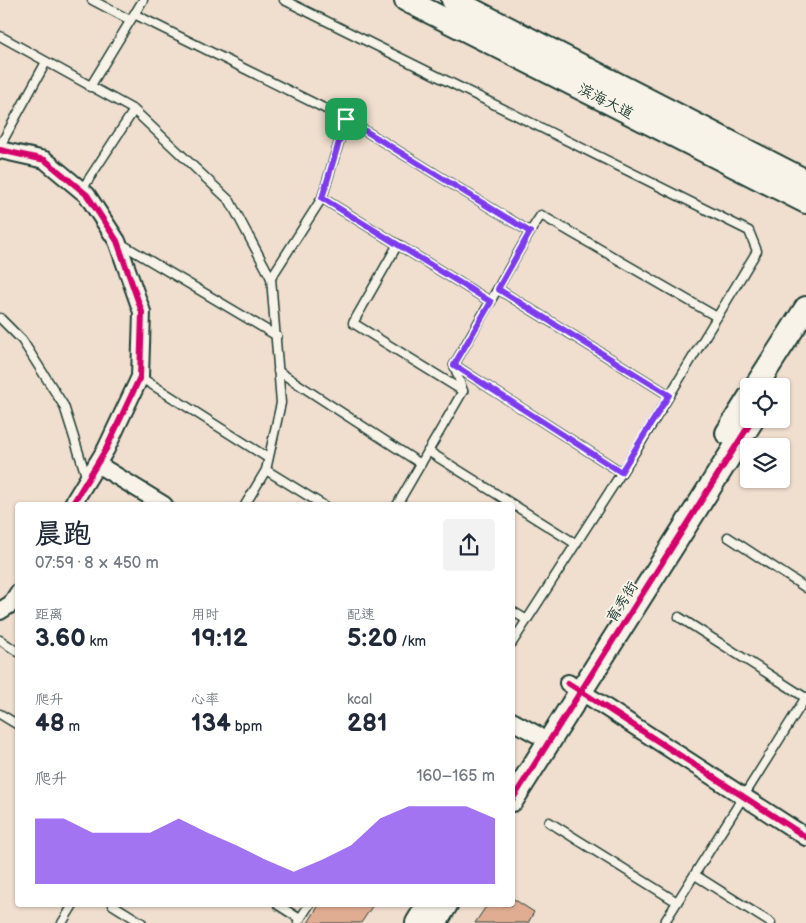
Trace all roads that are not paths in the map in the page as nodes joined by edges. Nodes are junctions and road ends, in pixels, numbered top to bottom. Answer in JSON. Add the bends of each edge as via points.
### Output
{"nodes":[{"id":1,"x":92,"y":0,"type":"edge"},
{"id":2,"x":143,"y":0,"type":"edge"},
{"id":3,"x":284,"y":0,"type":"edge"},
{"id":4,"x":406,"y":0,"type":"edge"},
{"id":5,"x":453,"y":0,"type":"edge"},
{"id":6,"x":132,"y":17,"type":"junction"},
{"id":7,"x":0,"y":36,"type":"edge"},
{"id":8,"x":46,"y":62,"type":"junction"},
{"id":9,"x":90,"y":87,"type":"junction"},
{"id":10,"x":134,"y":110,"type":"junction"},
{"id":11,"x":346,"y":119,"type":"junction"},
{"id":12,"x":0,"y":148,"type":"edge"},
{"id":13,"x":806,"y":181,"type":"edge"},
{"id":14,"x":81,"y":190,"type":"junction"},
{"id":15,"x":322,"y":198,"type":"junction"},
{"id":16,"x":806,"y":202,"type":"edge"},
{"id":17,"x":530,"y":232,"type":"junction"},
{"id":18,"x":117,"y":241,"type":"junction"},
{"id":19,"x":398,"y":244,"type":"junction"},
{"id":20,"x":272,"y":278,"type":"junction"},
{"id":21,"x":498,"y":289,"type":"junction"},
{"id":22,"x":491,"y":302,"type":"junction"},
{"id":23,"x":806,"y":308,"type":"edge"},
{"id":24,"x":717,"y":317,"type":"junction"},
{"id":25,"x":0,"y":318,"type":"edge"},
{"id":26,"x":277,"y":336,"type":"junction"},
{"id":27,"x":806,"y":336,"type":"edge"},
{"id":28,"x":454,"y":365,"type":"junction"},
{"id":29,"x":278,"y":371,"type":"junction"},
{"id":30,"x":140,"y":377,"type":"junction"},
{"id":31,"x":761,"y":378,"type":"edge"},
{"id":32,"x":779,"y":378,"type":"edge"},
{"id":33,"x":464,"y":391,"type":"junction"},
{"id":34,"x":669,"y":395,"type":"junction"},
{"id":35,"x":740,"y":413,"type":"edge"},
{"id":36,"x":747,"y":428,"type":"edge"},
{"id":37,"x":428,"y":451,"type":"junction"},
{"id":38,"x":268,"y":458,"type":"junction"},
{"id":39,"x":97,"y":464,"type":"junction"},
{"id":40,"x":421,"y":464,"type":"junction"},
{"id":41,"x":266,"y":470,"type":"junction"},
{"id":42,"x":621,"y":472,"type":"junction"},
{"id":43,"x":87,"y":480,"type":"junction"},
{"id":44,"x":74,"y":502,"type":"edge"},
{"id":45,"x":159,"y":502,"type":"edge"},
{"id":46,"x":247,"y":502,"type":"edge"},
{"id":47,"x":319,"y":502,"type":"edge"},
{"id":48,"x":399,"y":502,"type":"edge"},
{"id":49,"x":509,"y":502,"type":"edge"},
{"id":50,"x":515,"y":506,"type":"edge"},
{"id":51,"x":728,"y":537,"type":"dead end"},
{"id":52,"x":576,"y":544,"type":"junction"},
{"id":53,"x":806,"y":588,"type":"edge"},
{"id":54,"x":15,"y":598,"type":"edge"},
{"id":55,"x":0,"y":611,"type":"edge"},
{"id":56,"x":515,"y":613,"type":"edge"},
{"id":57,"x":679,"y":617,"type":"dead end"},
{"id":58,"x":527,"y":620,"type":"junction"},
{"id":59,"x":515,"y":638,"type":"edge"},
{"id":60,"x":0,"y":640,"type":"edge"},
{"id":61,"x":15,"y":650,"type":"edge"},
{"id":62,"x":574,"y":687,"type":"junction"},
{"id":63,"x":806,"y":698,"type":"edge"},
{"id":64,"x":803,"y":710,"type":"edge"},
{"id":65,"x":0,"y":714,"type":"edge"},
{"id":66,"x":15,"y":723,"type":"edge"},
{"id":67,"x":515,"y":723,"type":"edge"},
{"id":68,"x":536,"y":734,"type":"junction"},
{"id":69,"x":515,"y":766,"type":"edge"},
{"id":70,"x":515,"y":795,"type":"edge"},
{"id":71,"x":744,"y":797,"type":"junction"},
{"id":72,"x":549,"y":822,"type":"dead end"},
{"id":73,"x":806,"y":838,"type":"edge"},
{"id":74,"x":695,"y":875,"type":"junction"},
{"id":75,"x":678,"y":902,"type":"junction"},
{"id":76,"x":72,"y":907,"type":"edge"},
{"id":77,"x":116,"y":907,"type":"edge"},
{"id":78,"x":281,"y":907,"type":"edge"},
{"id":79,"x":308,"y":907,"type":"edge"},
{"id":80,"x":427,"y":907,"type":"edge"},
{"id":81,"x":445,"y":907,"type":"edge"},
{"id":82,"x":299,"y":921,"type":"edge"},
{"id":83,"x":62,"y":923,"type":"edge"},
{"id":84,"x":142,"y":923,"type":"edge"},
{"id":85,"x":417,"y":923,"type":"edge"},
{"id":86,"x":435,"y":923,"type":"edge"},
{"id":87,"x":664,"y":923,"type":"edge"},
{"id":88,"x":771,"y":923,"type":"edge"}],
"edges":[{"from":1,"to":6,"type":"lane"},
{"from":2,"to":6,"type":"lane"},
{"from":3,"to":24,"type":"lane","via":[[749,231],[757,251]]},
{"from":4,"to":16,"type":"street","name":"滨海大道"},
{"from":5,"to":13,"type":"street","name":"滨海大道"},
{"from":6,"to":9,"type":"lane"},
{"from":6,"to":11,"type":"lane"},
{"from":7,"to":8,"type":"lane"},
{"from":8,"to":9,"type":"lane"},
{"from":8,"to":12,"type":"lane"},
{"from":9,"to":10,"type":"lane"},
{"from":10,"to":14,"type":"lane"},
{"from":10,"to":20,"type":"lane","via":[[230,201]]},
{"from":11,"to":15,"type":"lane"},
{"from":11,"to":17,"type":"lane"},
{"from":12,"to":14,"type":"street","via":[[44,160]]},
{"from":14,"to":18,"type":"street"},
{"from":15,"to":19,"type":"lane"},
{"from":15,"to":20,"type":"lane"},
{"from":17,"to":21,"type":"lane"},
{"from":17,"to":24,"type":"lane","via":[[541,215]]},
{"from":18,"to":26,"type":"lane"},
{"from":18,"to":30,"type":"street","via":[[142,312]]},
{"from":19,"to":22,"type":"lane"},
{"from":19,"to":33,"type":"lane","via":[[353,323]]},
{"from":20,"to":26,"type":"lane"},
{"from":21,"to":22,"type":"lane"},
{"from":21,"to":34,"type":"lane"},
{"from":22,"to":28,"type":"lane"},
{"from":23,"to":31,"type":"street"},
{"from":24,"to":34,"type":"lane"},
{"from":25,"to":43,"type":"lane","via":[[22,340],[64,406]]},
{"from":26,"to":29,"type":"lane"},
{"from":27,"to":32,"type":"street"},
{"from":28,"to":33,"type":"lane"},
{"from":28,"to":42,"type":"lane"},
{"from":29,"to":38,"type":"lane","via":[[281,404]]},
{"from":29,"to":40,"type":"lane"},
{"from":30,"to":38,"type":"lane"},
{"from":30,"to":39,"type":"street"},
{"from":33,"to":37,"type":"lane"},
{"from":34,"to":42,"type":"lane"},
{"from":35,"to":62,"type":"street","name":"育秀街"},
{"from":36,"to":62,"type":"street","name":"育秀街"},
{"from":37,"to":40,"type":"lane"},
{"from":37,"to":49,"type":"lane"},
{"from":38,"to":41,"type":"lane"},
{"from":39,"to":43,"type":"street"},
{"from":39,"to":45,"type":"street"},
{"from":40,"to":48,"type":"lane"},
{"from":41,"to":46,"type":"lane"},
{"from":41,"to":47,"type":"lane"},
{"from":42,"to":52,"type":"lane"},
{"from":43,"to":44,"type":"street"},
{"from":50,"to":52,"type":"lane"},
{"from":51,"to":53,"type":"lane"},
{"from":52,"to":58,"type":"lane"},
{"from":54,"to":55,"type":"street"},
{"from":56,"to":58,"type":"lane"},
{"from":57,"to":63,"type":"lane"},
{"from":58,"to":59,"type":"lane"},
{"from":60,"to":61,"type":"lane"},
{"from":62,"to":68,"type":"street","name":"育秀街"},
{"from":62,"to":70,"type":"street","name":"育秀街"},
{"from":62,"to":71,"type":"street"},
{"from":63,"to":64,"type":"lane"},
{"from":64,"to":71,"type":"lane"},
{"from":65,"to":66,"type":"lane"},
{"from":67,"to":68,"type":"street"},
{"from":68,"to":69,"type":"street","name":"育秀街"},
{"from":71,"to":73,"type":"street"},
{"from":71,"to":74,"type":"lane"},
{"from":72,"to":75,"type":"lane"},
{"from":74,"to":75,"type":"lane"},
{"from":74,"to":88,"type":"lane"},
{"from":75,"to":87,"type":"lane"},
{"from":76,"to":83,"type":"lane"},
{"from":77,"to":84,"type":"lane"},
{"from":78,"to":82,"type":"lane"},
{"from":79,"to":82,"type":"lane"},
{"from":80,"to":85,"type":"street"},
{"from":81,"to":86,"type":"street"}]}
